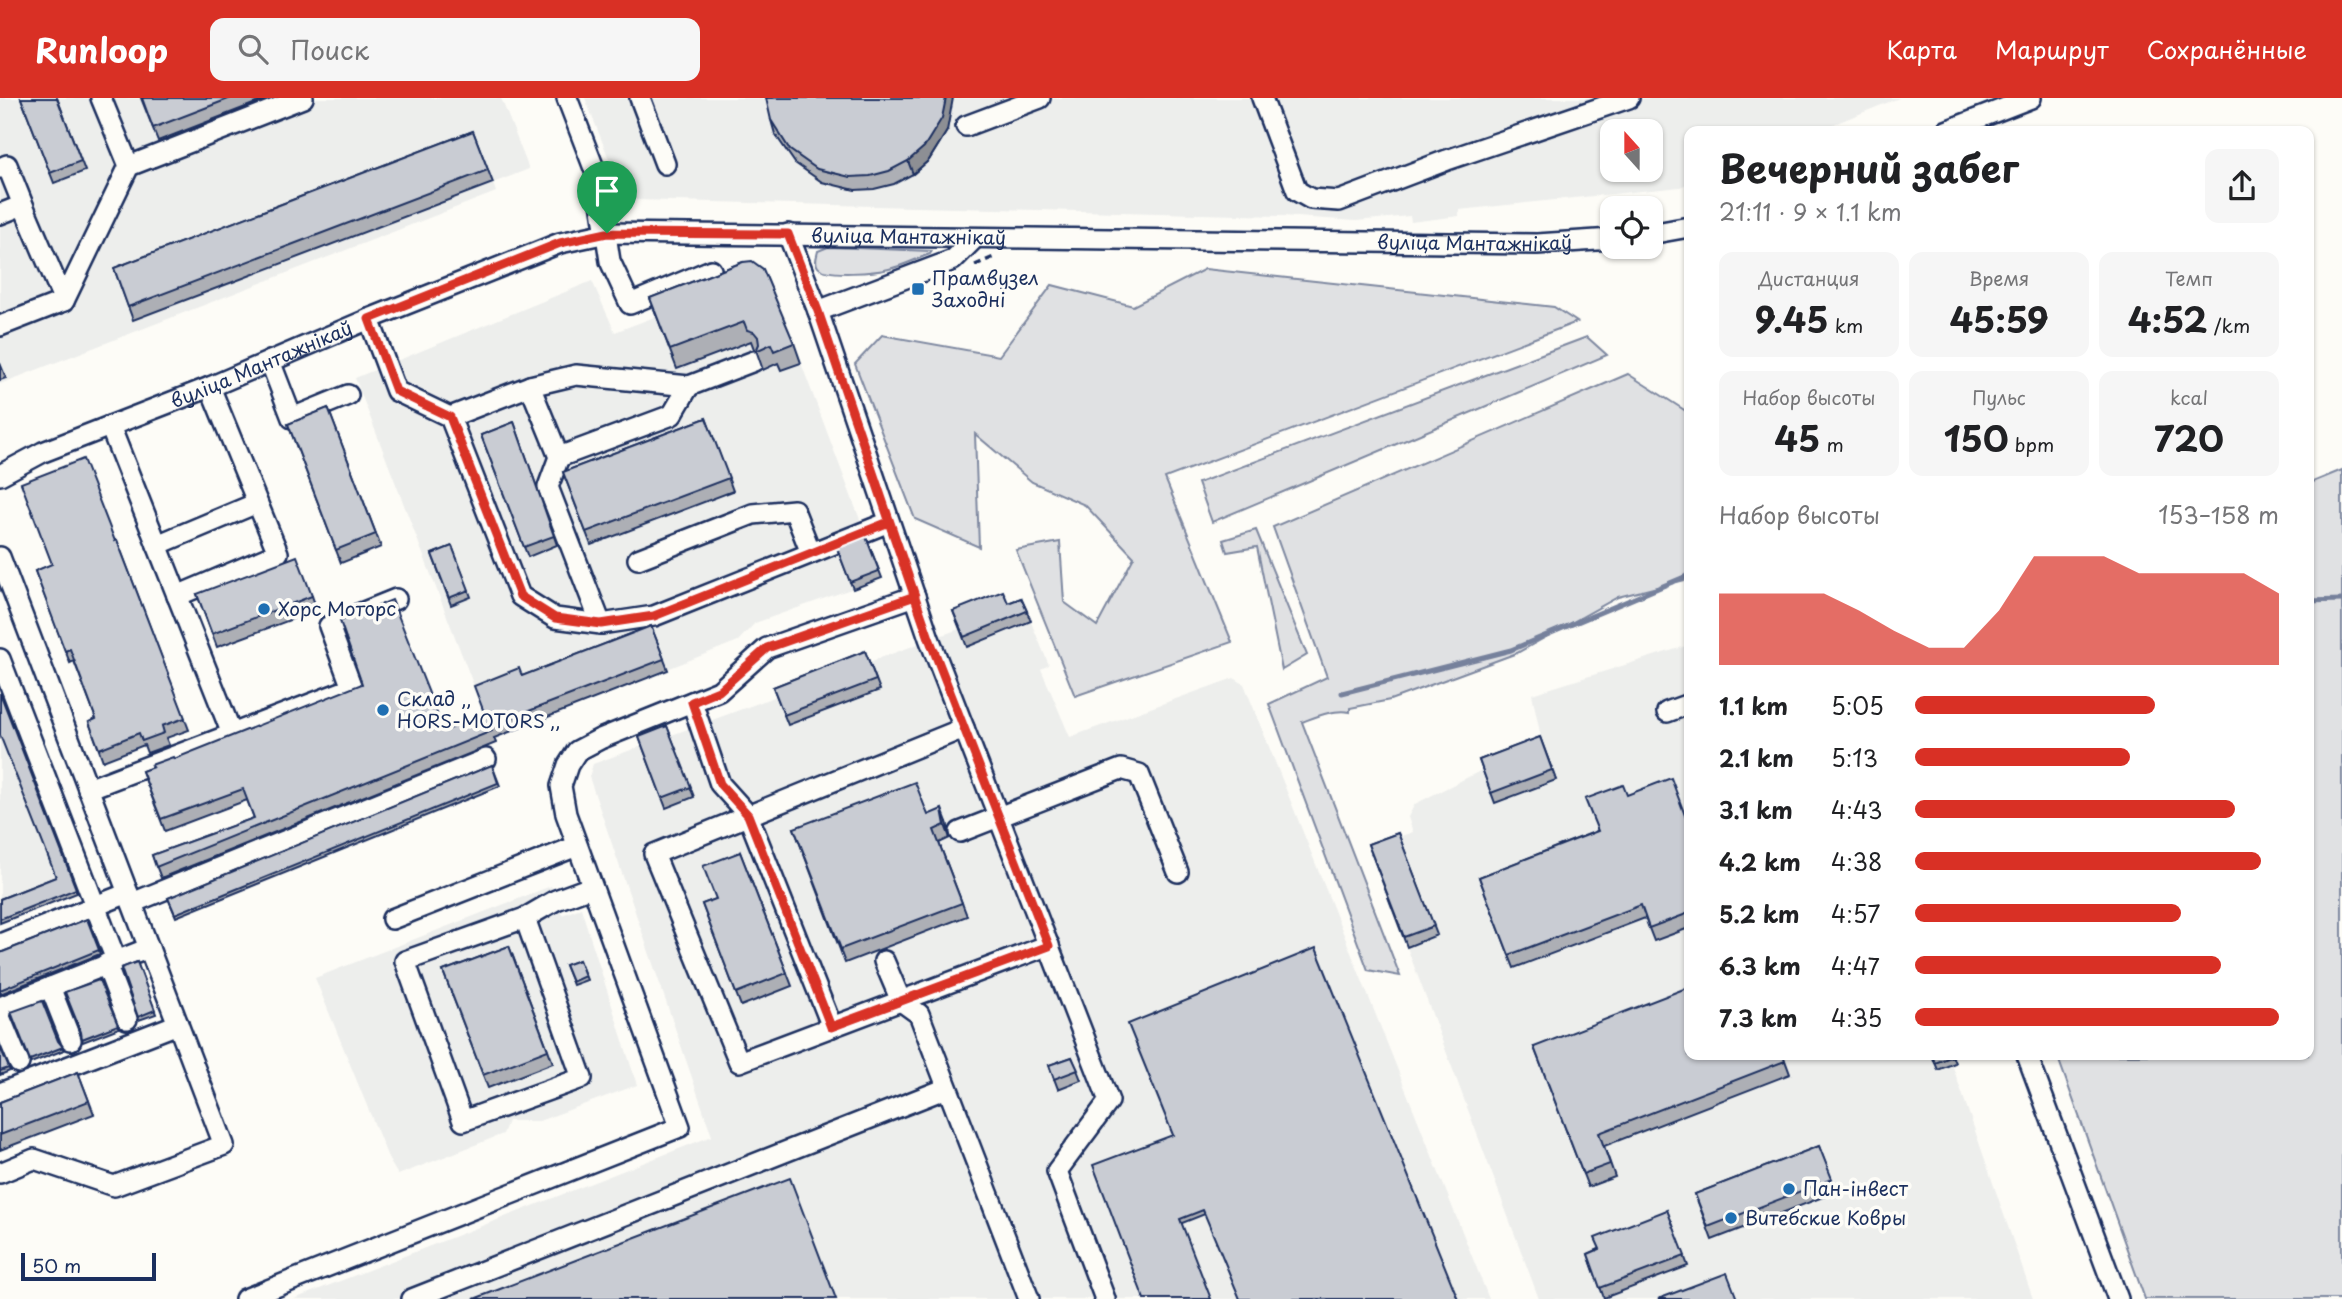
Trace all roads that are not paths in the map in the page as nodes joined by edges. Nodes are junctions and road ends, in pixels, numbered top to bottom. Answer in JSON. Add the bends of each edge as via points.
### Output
{"nodes":[{"id":1,"x":101,"y":98,"type":"edge"},
{"id":2,"x":303,"y":98,"type":"edge"},
{"id":3,"x":566,"y":98,"type":"edge"},
{"id":4,"x":640,"y":98,"type":"edge"},
{"id":5,"x":1040,"y":98,"type":"edge"},
{"id":6,"x":1262,"y":98,"type":"edge"},
{"id":7,"x":1629,"y":98,"type":"edge"},
{"id":8,"x":2031,"y":98,"type":"edge"},
{"id":9,"x":966,"y":126,"type":"dead end"},
{"id":10,"x":1959,"y":126,"type":"edge"},
{"id":11,"x":665,"y":164,"type":"dead end"},
{"id":12,"x":129,"y":166,"type":"junction"},
{"id":13,"x":0,"y":168,"type":"edge"},
{"id":14,"x":23,"y":205,"type":"junction"},
{"id":15,"x":0,"y":214,"type":"edge"},
{"id":16,"x":1684,"y":228,"type":"edge"},
{"id":17,"x":1663,"y":232,"type":"edge"},
{"id":18,"x":607,"y":233,"type":"junction"},
{"id":19,"x":788,"y":234,"type":"junction"},
{"id":20,"x":974,"y":239,"type":"junction"},
{"id":21,"x":1600,"y":240,"type":"edge"},
{"id":22,"x":711,"y":270,"type":"dead end"},
{"id":23,"x":64,"y":301,"type":"junction"},
{"id":24,"x":818,"y":311,"type":"junction"},
{"id":25,"x":369,"y":319,"type":"junction"},
{"id":26,"x":0,"y":326,"type":"edge"},
{"id":27,"x":270,"y":361,"type":"junction"},
{"id":28,"x":754,"y":361,"type":"edge"},
{"id":29,"x":530,"y":386,"type":"junction"},
{"id":30,"x":688,"y":386,"type":"junction"},
{"id":31,"x":210,"y":387,"type":"junction"},
{"id":32,"x":348,"y":395,"type":"dead end"},
{"id":33,"x":450,"y":417,"type":"junction"},
{"id":34,"x":110,"y":426,"type":"junction"},
{"id":35,"x":559,"y":457,"type":"junction"},
{"id":36,"x":0,"y":475,"type":"edge"},
{"id":37,"x":257,"y":503,"type":"junction"},
{"id":38,"x":889,"y":522,"type":"junction"},
{"id":39,"x":157,"y":545,"type":"junction"},
{"id":40,"x":811,"y":553,"type":"junction"},
{"id":41,"x":0,"y":557,"type":"edge"},
{"id":42,"x":638,"y":559,"type":"dead end"},
{"id":43,"x":177,"y":596,"type":"junction"},
{"id":44,"x":915,"y":596,"type":"junction"},
{"id":45,"x":396,"y":599,"type":"dead end"},
{"id":46,"x":601,"y":624,"type":"junction"},
{"id":47,"x":0,"y":659,"type":"edge"},
{"id":48,"x":692,"y":702,"type":"junction"},
{"id":49,"x":1684,"y":706,"type":"edge"},
{"id":50,"x":1667,"y":712,"type":"dead end"},
{"id":51,"x":964,"y":727,"type":"junction"},
{"id":52,"x":232,"y":734,"type":"junction"},
{"id":53,"x":486,"y":760,"type":"dead end"},
{"id":54,"x":88,"y":789,"type":"junction"},
{"id":55,"x":748,"y":815,"type":"junction"},
{"id":56,"x":998,"y":816,"type":"junction"},
{"id":57,"x":960,"y":832,"type":"dead end"},
{"id":58,"x":577,"y":846,"type":"junction"},
{"id":59,"x":1178,"y":872,"type":"dead end"},
{"id":60,"x":591,"y":887,"type":"junction"},
{"id":61,"x":130,"y":898,"type":"junction"},
{"id":62,"x":96,"y":905,"type":"junction"},
{"id":63,"x":525,"y":918,"type":"junction"},
{"id":64,"x":392,"y":919,"type":"dead end"},
{"id":65,"x":0,"y":944,"type":"edge"},
{"id":66,"x":1049,"y":946,"type":"junction"},
{"id":67,"x":149,"y":948,"type":"junction"},
{"id":68,"x":884,"y":961,"type":"dead end"},
{"id":69,"x":111,"y":962,"type":"junction"},
{"id":70,"x":50,"y":987,"type":"junction"},
{"id":71,"x":901,"y":1001,"type":"junction"},
{"id":72,"x":0,"y":1007,"type":"edge"},
{"id":73,"x":0,"y":1017,"type":"edge"},
{"id":74,"x":127,"y":1019,"type":"dead end"},
{"id":75,"x":178,"y":1024,"type":"junction"},
{"id":76,"x":831,"y":1027,"type":"junction"},
{"id":77,"x":71,"y":1040,"type":"dead end"},
{"id":78,"x":2029,"y":1060,"type":"edge"},
{"id":79,"x":19,"y":1063,"type":"dead end"},
{"id":80,"x":947,"y":1088,"type":"junction"},
{"id":81,"x":0,"y":1093,"type":"edge"},
{"id":82,"x":0,"y":1173,"type":"edge"},
{"id":83,"x":245,"y":1299,"type":"edge"},
{"id":84,"x":412,"y":1299,"type":"edge"},
{"id":85,"x":1029,"y":1299,"type":"edge"},
{"id":86,"x":1105,"y":1299,"type":"edge"},
{"id":87,"x":2119,"y":1299,"type":"edge"}],
"edges":[{"from":1,"to":12,"type":"street"},
{"from":2,"to":12,"type":"street"},
{"from":3,"to":18,"type":"street","via":[[597,176]]},
{"from":4,"to":11,"type":"street"},
{"from":5,"to":9,"type":"street"},
{"from":6,"to":7,"type":"street","via":[[1297,191],[1311,199],[1339,201]]},
{"from":8,"to":10,"type":"street"},
{"from":12,"to":23,"type":"street"},
{"from":13,"to":14,"type":"street","via":[[7,166]]},
{"from":14,"to":15,"type":"street"},
{"from":14,"to":23,"type":"street"},
{"from":16,"to":17,"type":"street"},
{"from":18,"to":19,"type":"street","name":"вуліца Мантажнікаў"},
{"from":18,"to":22,"type":"street","via":[[610,261],[630,304]]},
{"from":18,"to":25,"type":"street","name":"вуліца Мантажнікаў","via":[[560,243]]},
{"from":19,"to":20,"type":"street","name":"вуліца Мантажнікаў"},
{"from":19,"to":24,"type":"street"},
{"from":20,"to":21,"type":"street","name":"вуліца Мантажнікаў","via":[[1537,244]]},
{"from":20,"to":24,"type":"street","via":[[953,260]]},
{"from":23,"to":26,"type":"street"},
{"from":24,"to":38,"type":"street"},
{"from":25,"to":27,"type":"street","name":"вуліца Мантажнікаў"},
{"from":25,"to":33,"type":"street","via":[[396,391]]},
{"from":27,"to":31,"type":"street","name":"вуліца Мантажнікаў"},
{"from":27,"to":32,"type":"street","via":[[292,418]]},
{"from":28,"to":30,"type":"street"},
{"from":29,"to":30,"type":"street","via":[[576,375]]},
{"from":29,"to":33,"type":"street"},
{"from":29,"to":35,"type":"street"},
{"from":30,"to":35,"type":"street","via":[[672,415]]},
{"from":31,"to":34,"type":"street","name":"вуліца Мантажнікаў"},
{"from":31,"to":37,"type":"street"},
{"from":33,"to":46,"type":"street","via":[[520,596],[555,618]]},
{"from":34,"to":36,"type":"street","name":"вуліца Мантажнікаў","via":[[43,452]]},
{"from":34,"to":39,"type":"street"},
{"from":35,"to":46,"type":"street","via":[[548,487]]},
{"from":37,"to":39,"type":"street"},
{"from":37,"to":43,"type":"street","via":[[278,553]]},
{"from":38,"to":40,"type":"street"},
{"from":38,"to":44,"type":"street"},
{"from":39,"to":43,"type":"street"},
{"from":40,"to":42,"type":"street","via":[[794,510],[752,514]]},
{"from":40,"to":46,"type":"street","via":[[654,616]]},
{"from":41,"to":54,"type":"street"},
{"from":43,"to":52,"type":"street"},
{"from":44,"to":48,"type":"street","via":[[767,648],[719,691]]},
{"from":44,"to":51,"type":"street"},
{"from":45,"to":52,"type":"street","via":[[329,626],[352,688]]},
{"from":47,"to":62,"type":"street"},
{"from":48,"to":55,"type":"street","via":[[720,784]]},
{"from":48,"to":58,"type":"street","via":[[577,751],[561,786]]},
{"from":49,"to":50,"type":"street"},
{"from":51,"to":55,"type":"street"},
{"from":51,"to":56,"type":"street"},
{"from":52,"to":54,"type":"street"},
{"from":53,"to":61,"type":"street"},
{"from":54,"to":61,"type":"street"},
{"from":55,"to":76,"type":"street"},
{"from":55,"to":76,"type":"street","via":[[654,854],[739,1062]]},
{"from":56,"to":57,"type":"street"},
{"from":56,"to":59,"type":"street","via":[[1121,769],[1130,771],[1139,774]]},
{"from":56,"to":66,"type":"street"},
{"from":58,"to":60,"type":"street"},
{"from":58,"to":64,"type":"street"},
{"from":60,"to":63,"type":"street"},
{"from":60,"to":83,"type":"street","via":[[680,1127]]},
{"from":61,"to":62,"type":"street"},
{"from":61,"to":67,"type":"street"},
{"from":62,"to":65,"type":"street"},
{"from":62,"to":69,"type":"street"},
{"from":63,"to":63,"type":"street","via":[[405,961],[463,1121],[582,1078]]},
{"from":66,"to":71,"type":"street"},
{"from":66,"to":86,"type":"street","via":[[1109,1101],[1057,1171]]},
{"from":67,"to":69,"type":"street"},
{"from":67,"to":75,"type":"street"},
{"from":68,"to":71,"type":"street"},
{"from":69,"to":70,"type":"street"},
{"from":69,"to":74,"type":"street"},
{"from":70,"to":72,"type":"street"},
{"from":70,"to":77,"type":"street"},
{"from":71,"to":76,"type":"street"},
{"from":71,"to":80,"type":"street","via":[[919,1014]]},
{"from":73,"to":79,"type":"street"},
{"from":75,"to":81,"type":"street"},
{"from":75,"to":82,"type":"street","via":[[224,1145],[114,1186],[34,1159]]},
{"from":78,"to":87,"type":"street"},
{"from":80,"to":84,"type":"street"},
{"from":80,"to":85,"type":"street"}]}
